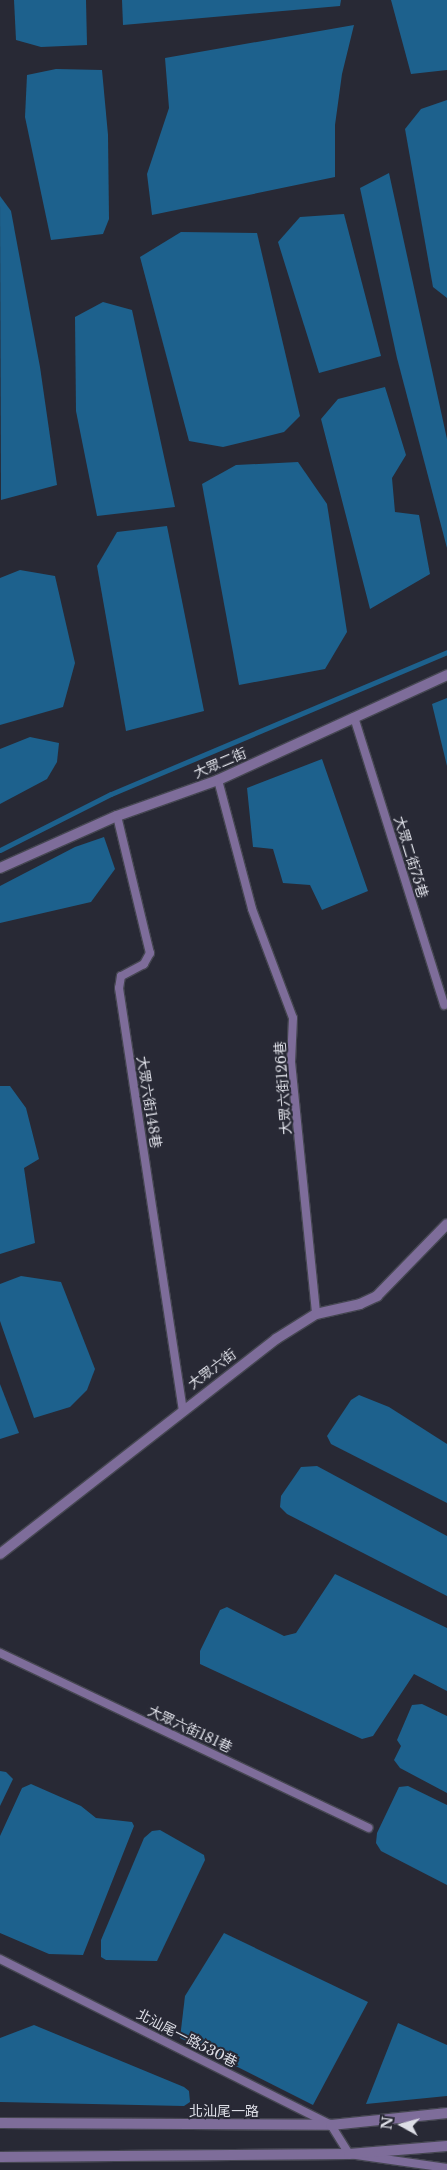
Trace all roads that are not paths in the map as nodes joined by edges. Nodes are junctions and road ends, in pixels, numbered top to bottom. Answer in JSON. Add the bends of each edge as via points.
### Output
{"nodes":[{"id":1,"x":447,"y":675,"type":"edge"},
{"id":2,"x":354,"y":717,"type":"junction"},
{"id":3,"x":218,"y":780,"type":"junction"},
{"id":4,"x":117,"y":816,"type":"junction"},
{"id":5,"x":0,"y":868,"type":"edge"},
{"id":6,"x":444,"y":1005,"type":"dead end"},
{"id":7,"x":447,"y":1224,"type":"edge"},
{"id":8,"x":316,"y":1314,"type":"junction"},
{"id":9,"x":183,"y":1409,"type":"junction"},
{"id":10,"x":0,"y":1554,"type":"edge"},
{"id":11,"x":0,"y":1653,"type":"edge"},
{"id":12,"x":369,"y":1828,"type":"dead end"},
{"id":13,"x":0,"y":1959,"type":"edge"},
{"id":14,"x":447,"y":2113,"type":"edge"},
{"id":15,"x":0,"y":2123,"type":"edge"},
{"id":16,"x":331,"y":2125,"type":"junction"},
{"id":17,"x":447,"y":2146,"type":"edge"},
{"id":18,"x":350,"y":2154,"type":"junction"},
{"id":19,"x":0,"y":2157,"type":"edge"},
{"id":20,"x":447,"y":2168,"type":"edge"}],
"edges":[{"from":1,"to":2,"type":"street","name":"大眾二街"},
{"from":2,"to":3,"type":"street","name":"大眾二街"},
{"from":2,"to":6,"type":"lane","name":"大眾二街75巷"},
{"from":3,"to":4,"type":"street","name":"大眾二街"},
{"from":3,"to":8,"type":"lane","name":"大眾六街126巷","via":[[252,909],[292,1018],[291,1062]]},
{"from":4,"to":5,"type":"street","name":"大眾二街"},
{"from":4,"to":9,"type":"lane","name":"大眾六街148巷","via":[[150,953],[144,964],[121,976],[119,988]]},
{"from":7,"to":8,"type":"street","name":"大眾六街","via":[[377,1296],[360,1304]]},
{"from":8,"to":9,"type":"street","name":"大眾六街","via":[[276,1338]]},
{"from":9,"to":10,"type":"street","name":"大眾六街"},
{"from":11,"to":12,"type":"lane","name":"大眾六街181巷"},
{"from":13,"to":16,"type":"lane","name":"北汕尾一路530巷"},
{"from":14,"to":16,"type":"street","name":"北汕尾一路"},
{"from":15,"to":16,"type":"street","name":"北汕尾一路"},
{"from":16,"to":18,"type":"lane"},
{"from":17,"to":18,"type":"street"},
{"from":18,"to":19,"type":"street"},
{"from":18,"to":20,"type":"lane"}]}
